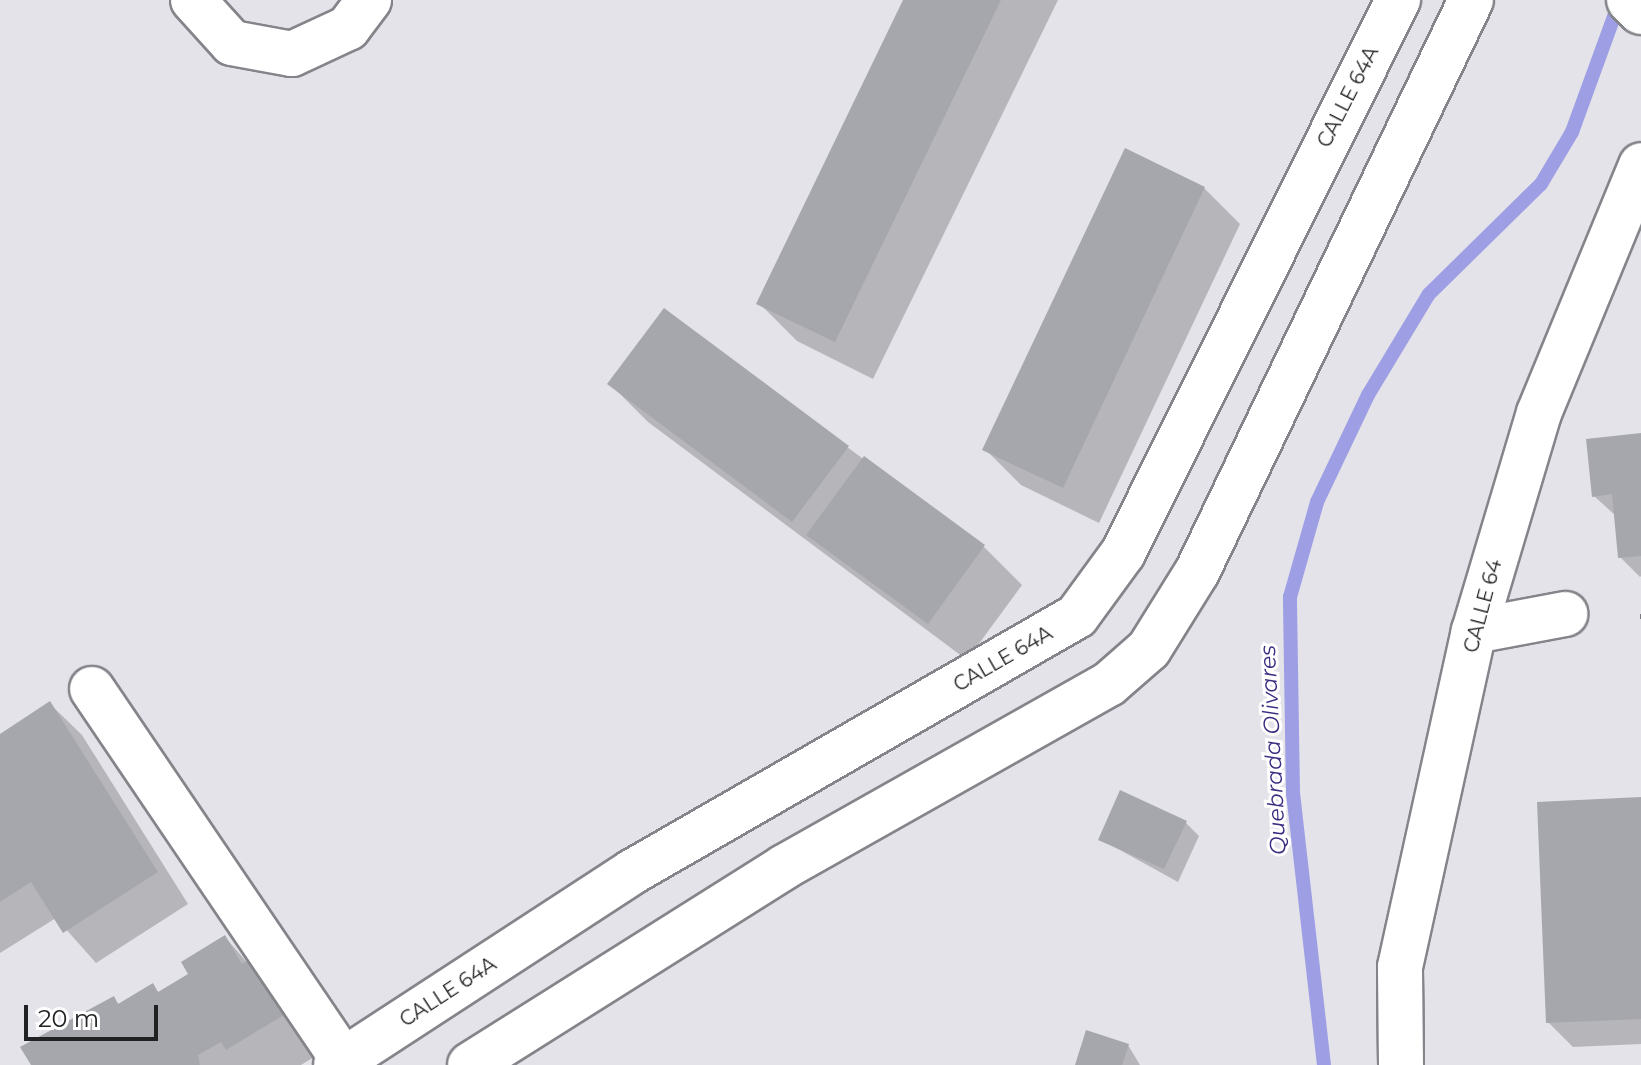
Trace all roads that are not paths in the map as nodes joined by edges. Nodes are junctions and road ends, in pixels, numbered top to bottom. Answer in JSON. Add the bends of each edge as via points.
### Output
{"nodes":[{"id":1,"x":369,"y":0,"type":"edge"},
{"id":2,"x":1398,"y":0,"type":"edge"},
{"id":3,"x":1471,"y":0,"type":"edge"},
{"id":4,"x":1629,"y":0,"type":"edge"},
{"id":5,"x":191,"y":7,"type":"edge"},
{"id":6,"x":1641,"y":12,"type":"edge"},
{"id":7,"x":1641,"y":165,"type":"edge"},
{"id":8,"x":1565,"y":614,"type":"dead end"},
{"id":9,"x":1474,"y":631,"type":"junction"},
{"id":10,"x":92,"y":689,"type":"dead end"},
{"id":11,"x":340,"y":1062,"type":"edge"},
{"id":12,"x":470,"y":1065,"type":"edge"},
{"id":13,"x":1401,"y":1065,"type":"edge"}],
"edges":[{"from":1,"to":5,"type":"street","via":[[348,28],[292,54],[232,43]]},
{"from":2,"to":11,"type":"street","name":"CALLE 64A","via":[[1123,553],[1077,616],[632,872]]},
{"from":3,"to":12,"type":"street","via":[[1204,557],[1149,649],[1109,684],[784,867]]},
{"from":4,"to":6,"type":"street"},
{"from":7,"to":9,"type":"street","name":"CALLE 64","via":[[1539,413]]},
{"from":8,"to":9,"type":"street"},
{"from":9,"to":13,"type":"street","name":"CALLE 64","via":[[1400,967]]},
{"from":10,"to":11,"type":"street"}]}
